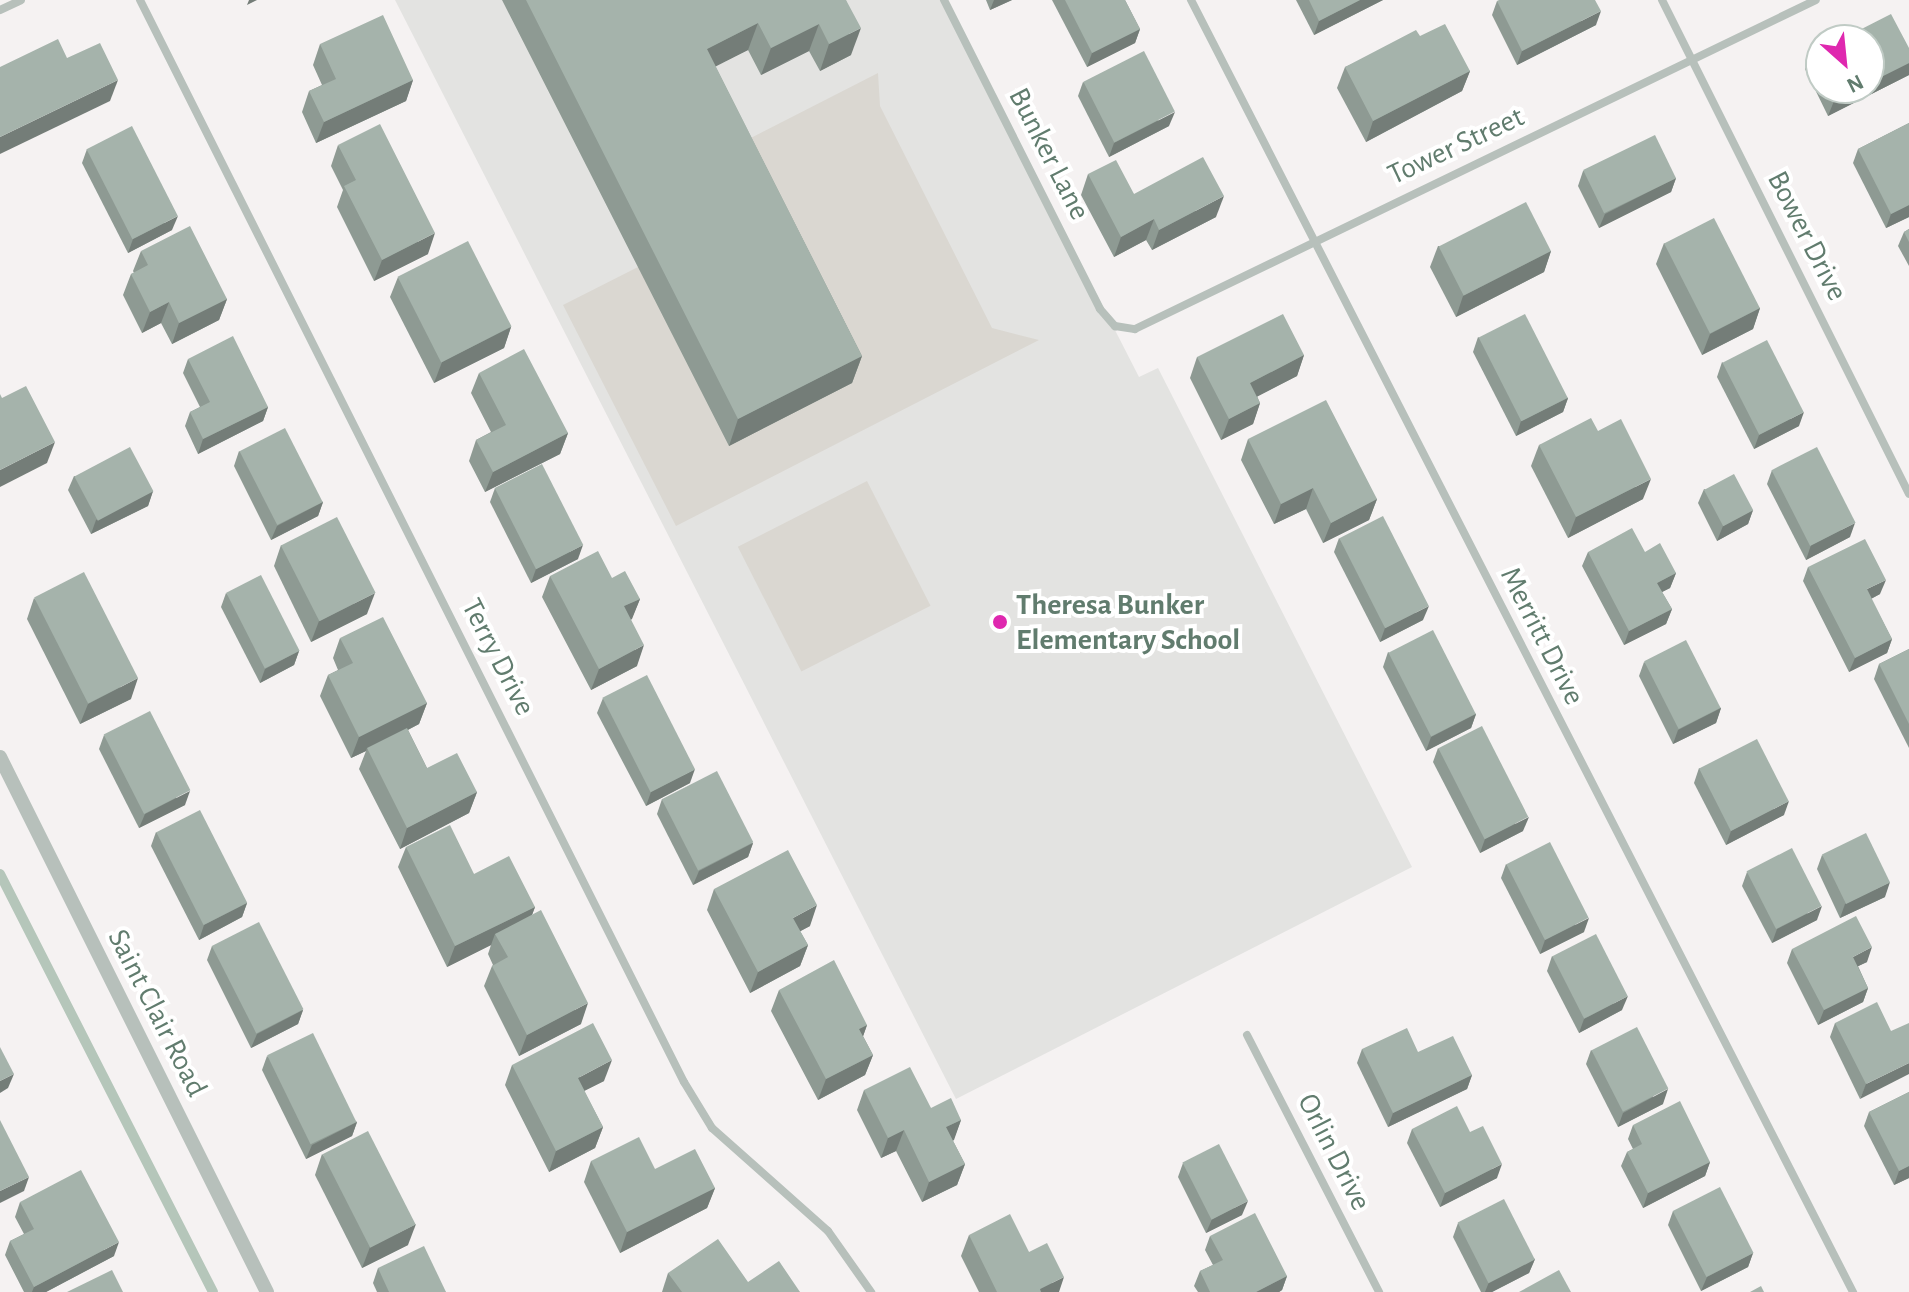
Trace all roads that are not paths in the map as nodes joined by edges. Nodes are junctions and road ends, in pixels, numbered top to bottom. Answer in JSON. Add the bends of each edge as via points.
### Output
{"nodes":[{"id":1,"x":21,"y":0,"type":"edge"},
{"id":2,"x":140,"y":0,"type":"edge"},
{"id":3,"x":944,"y":0,"type":"edge"},
{"id":4,"x":1191,"y":0,"type":"edge"},
{"id":5,"x":1662,"y":0,"type":"edge"},
{"id":6,"x":1816,"y":0,"type":"edge"},
{"id":7,"x":0,"y":10,"type":"edge"},
{"id":8,"x":1693,"y":60,"type":"junction"},
{"id":9,"x":1313,"y":241,"type":"junction"},
{"id":10,"x":1115,"y":326,"type":"joint"},
{"id":11,"x":1909,"y":494,"type":"edge"},
{"id":12,"x":0,"y":757,"type":"edge"},
{"id":13,"x":1247,"y":1035,"type":"dead end"},
{"id":14,"x":267,"y":1292,"type":"edge"},
{"id":15,"x":871,"y":1292,"type":"edge"},
{"id":16,"x":1379,"y":1292,"type":"edge"},
{"id":17,"x":1853,"y":1292,"type":"edge"}],
"edges":[{"from":1,"to":7,"type":"street"},
{"from":2,"to":15,"type":"street","name":"Terry Drive","via":[[684,1082],[712,1128],[828,1231]]},
{"from":3,"to":10,"type":"street","name":"Bunker Lane","via":[[1100,309]]},
{"from":4,"to":9,"type":"street","name":"Merritt Drive"},
{"from":5,"to":8,"type":"street","name":"Bower Drive"},
{"from":6,"to":8,"type":"street","name":"Tower Street"},
{"from":8,"to":9,"type":"street","name":"Tower Street"},
{"from":8,"to":11,"type":"street","name":"Bower Drive"},
{"from":9,"to":10,"type":"street","name":"Tower Street","via":[[1135,329]]},
{"from":9,"to":17,"type":"street","name":"Merritt Drive"},
{"from":12,"to":14,"type":"street","name":"Saint Clair Road"},
{"from":13,"to":16,"type":"street","name":"Orlin Drive"}]}
